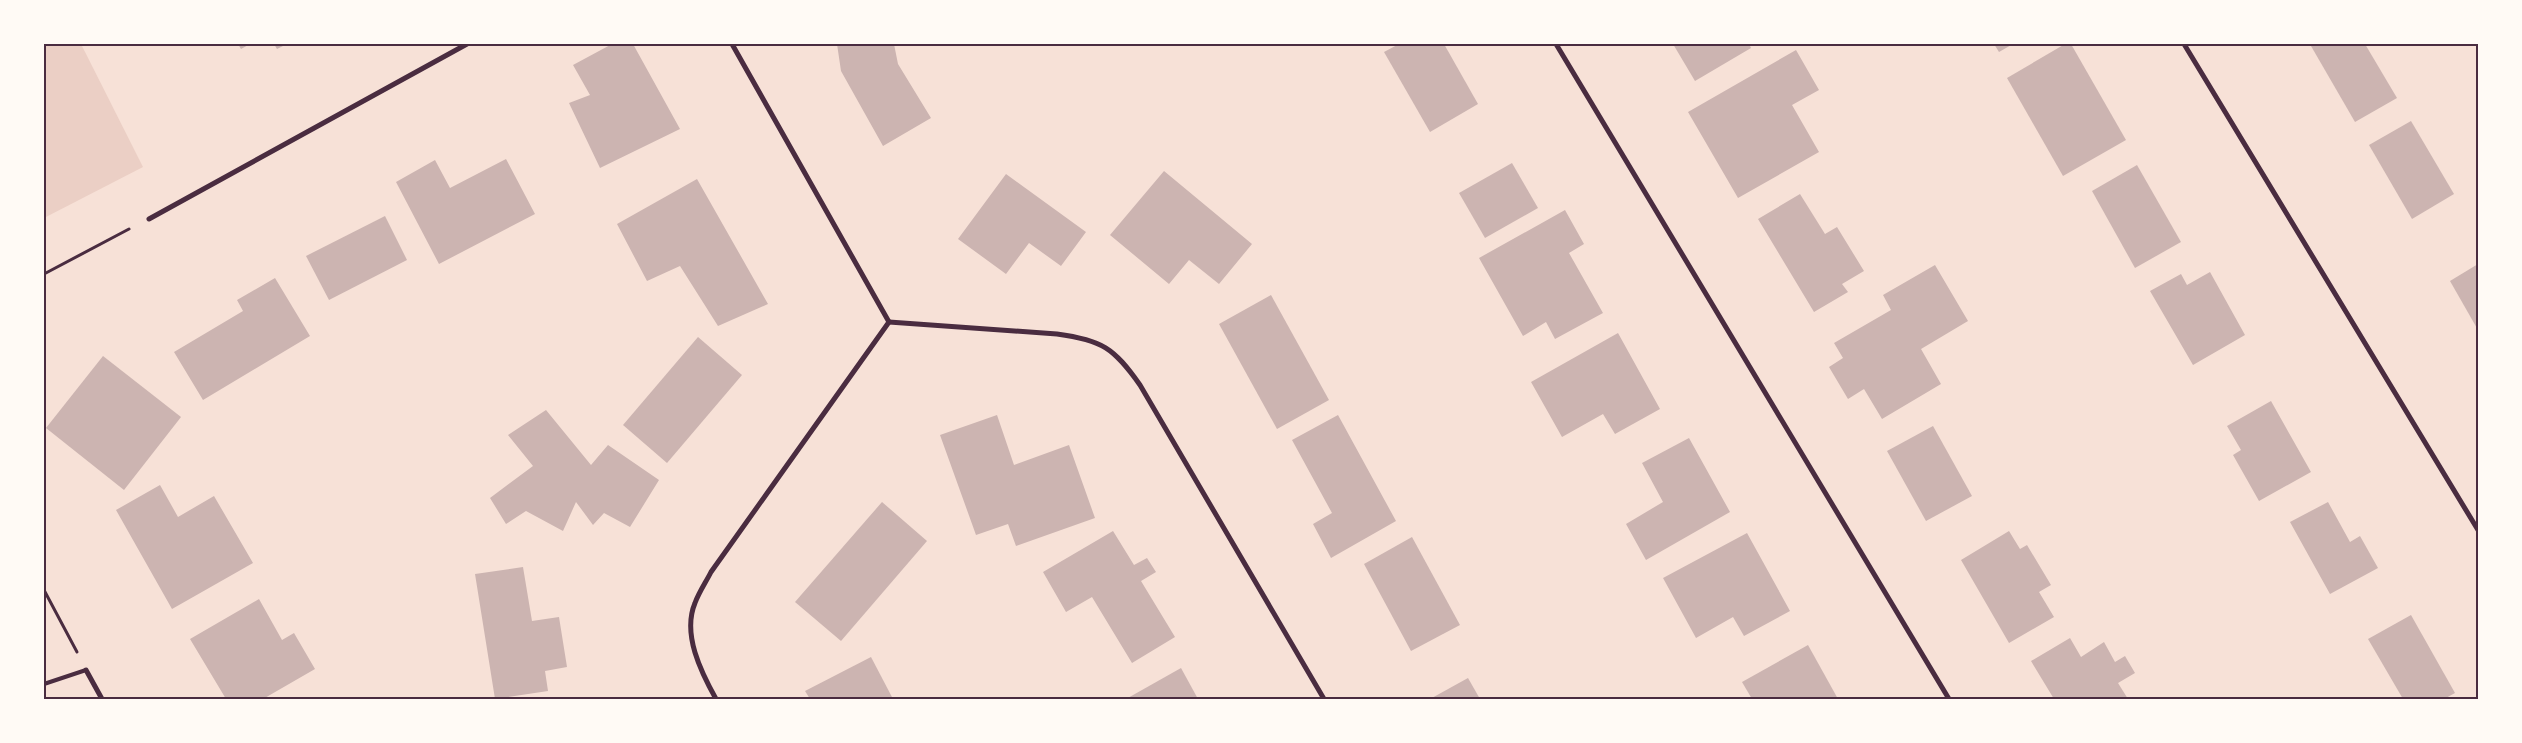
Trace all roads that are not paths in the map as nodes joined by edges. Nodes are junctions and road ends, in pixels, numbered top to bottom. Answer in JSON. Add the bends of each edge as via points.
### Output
{"nodes":[{"id":1,"x":467,"y":44,"type":"edge"},
{"id":2,"x":732,"y":44,"type":"edge"},
{"id":3,"x":1556,"y":44,"type":"edge"},
{"id":4,"x":2184,"y":44,"type":"edge"},
{"id":5,"x":149,"y":218,"type":"road end"},
{"id":6,"x":889,"y":322,"type":"junction"},
{"id":7,"x":2478,"y":530,"type":"edge"},
{"id":8,"x":86,"y":670,"type":"joint"},
{"id":9,"x":44,"y":684,"type":"edge"},
{"id":10,"x":102,"y":699,"type":"edge"},
{"id":11,"x":716,"y":699,"type":"edge"},
{"id":12,"x":1324,"y":699,"type":"edge"},
{"id":13,"x":1949,"y":699,"type":"edge"}],
"edges":[{"from":1,"to":5,"type":"street"},
{"from":2,"to":6,"type":"street"},
{"from":3,"to":13,"type":"street"},
{"from":4,"to":7,"type":"street"},
{"from":6,"to":11,"type":"street","via":[[711,572],[694,605],[690,632],[698,660]]},
{"from":6,"to":12,"type":"street","via":[[1057,334],[1084,337],[1106,346],[1125,363],[1140,385]]},
{"from":8,"to":9,"type":"lane"},
{"from":8,"to":10,"type":"street"}]}
